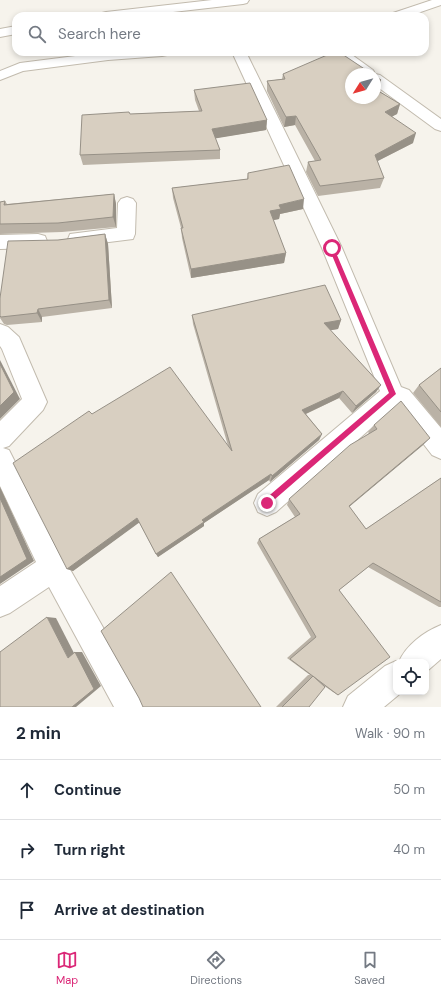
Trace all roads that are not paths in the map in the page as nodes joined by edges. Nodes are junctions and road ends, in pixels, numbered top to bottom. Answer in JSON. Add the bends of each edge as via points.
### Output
{"nodes":[{"id":1,"x":243,"y":0,"type":"edge"},
{"id":2,"x":441,"y":1,"type":"edge"},
{"id":3,"x":140,"y":12,"type":"edge"},
{"id":4,"x":409,"y":12,"type":"edge"},
{"id":5,"x":12,"y":31,"type":"edge"},
{"id":6,"x":0,"y":33,"type":"edge"},
{"id":7,"x":108,"y":56,"type":"edge"},
{"id":8,"x":241,"y":56,"type":"edge"},
{"id":9,"x":344,"y":56,"type":"edge"},
{"id":10,"x":361,"y":68,"type":"edge"},
{"id":11,"x":0,"y":76,"type":"edge"},
{"id":12,"x":381,"y":82,"type":"edge"},
{"id":13,"x":441,"y":126,"type":"edge"},
{"id":14,"x":127,"y":203,"type":"dead end"},
{"id":15,"x":0,"y":242,"type":"edge"},
{"id":16,"x":0,"y":333,"type":"edge"},
{"id":17,"x":393,"y":394,"type":"junction"},
{"id":18,"x":0,"y":438,"type":"edge"},
{"id":19,"x":441,"y":447,"type":"edge"},
{"id":20,"x":0,"y":460,"type":"edge"},
{"id":21,"x":267,"y":503,"type":"dead end"},
{"id":22,"x":53,"y":567,"type":"junction"},
{"id":23,"x":0,"y":602,"type":"edge"},
{"id":24,"x":441,"y":640,"type":"edge"},
{"id":25,"x":418,"y":659,"type":"edge"},
{"id":26,"x":393,"y":679,"type":"edge"},
{"id":27,"x":131,"y":707,"type":"edge"},
{"id":28,"x":359,"y":707,"type":"edge"}],
"edges":[{"from":1,"to":3,"type":"street"},
{"from":2,"to":4,"type":"street"},
{"from":5,"to":6,"type":"street"},
{"from":7,"to":11,"type":"street","via":[[20,67]]},
{"from":8,"to":17,"type":"street","via":[[332,248]]},
{"from":9,"to":10,"type":"street"},
{"from":12,"to":13,"type":"street"},
{"from":14,"to":15,"type":"street","via":[[126,234],[59,241]]},
{"from":16,"to":18,"type":"street","via":[[11,343],[36,402]]},
{"from":17,"to":19,"type":"street","via":[[401,397]]},
{"from":17,"to":21,"type":"street"},
{"from":20,"to":22,"type":"street"},
{"from":22,"to":23,"type":"street"},
{"from":22,"to":27,"type":"street"},
{"from":24,"to":25,"type":"street"},
{"from":26,"to":28,"type":"street"}]}
